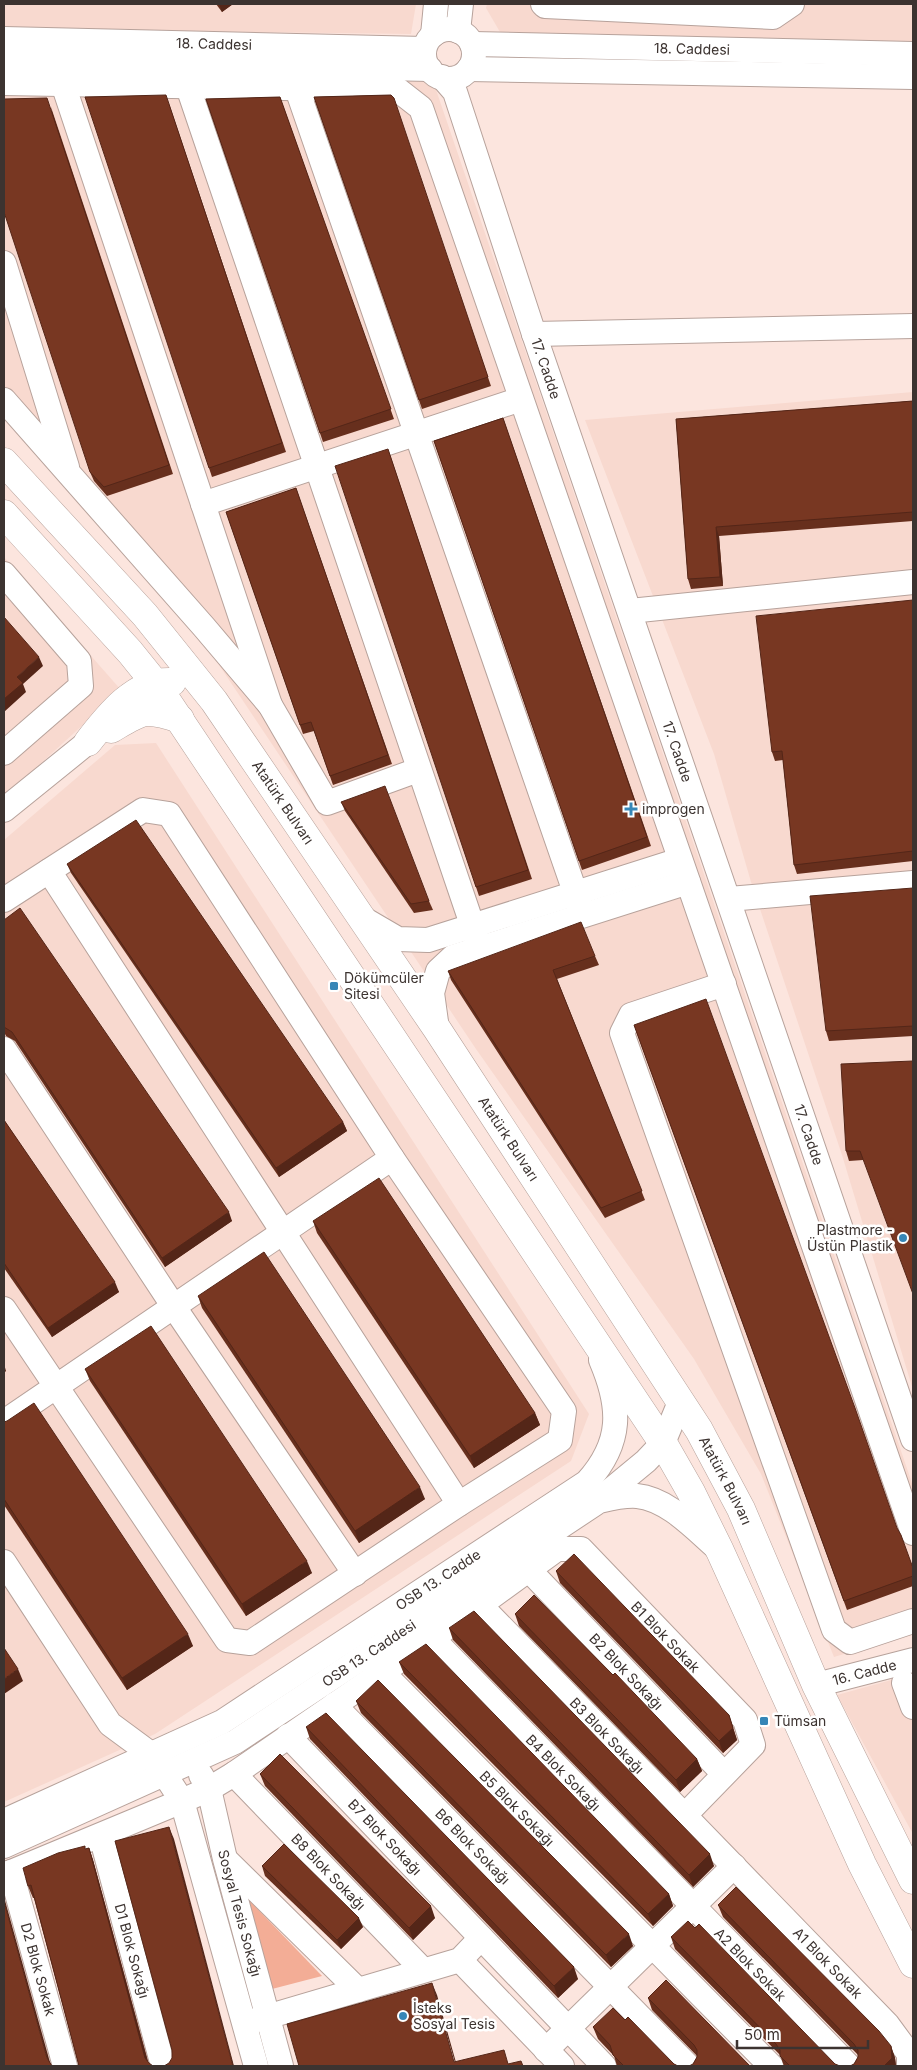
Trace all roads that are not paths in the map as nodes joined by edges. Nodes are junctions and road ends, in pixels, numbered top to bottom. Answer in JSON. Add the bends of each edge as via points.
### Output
{"nodes":[{"id":1,"x":436,"y":4,"type":"edge"},
{"id":2,"x":461,"y":4,"type":"edge"},
{"id":3,"x":543,"y":4,"type":"edge"},
{"id":4,"x":792,"y":4,"type":"edge"},
{"id":5,"x":465,"y":37,"type":"junction"},
{"id":6,"x":4,"y":39,"type":"edge"},
{"id":7,"x":913,"y":54,"type":"edge"},
{"id":8,"x":4,"y":60,"type":"edge"},
{"id":9,"x":445,"y":66,"type":"junction"},
{"id":10,"x":913,"y":76,"type":"edge"},
{"id":11,"x":4,"y":83,"type":"edge"},
{"id":12,"x":63,"y":84,"type":"junction"},
{"id":13,"x":188,"y":87,"type":"junction"},
{"id":14,"x":297,"y":88,"type":"junction"},
{"id":15,"x":4,"y":263,"type":"edge"},
{"id":16,"x":913,"y":326,"type":"edge"},
{"id":17,"x":534,"y":334,"type":"junction"},
{"id":18,"x":4,"y":400,"type":"edge"},
{"id":19,"x":522,"y":400,"type":"junction"},
{"id":20,"x":416,"y":434,"type":"junction"},
{"id":21,"x":4,"y":462,"type":"edge"},
{"id":22,"x":317,"y":467,"type":"junction"},
{"id":23,"x":70,"y":475,"type":"junction"},
{"id":24,"x":203,"y":504,"type":"junction"},
{"id":25,"x":4,"y":514,"type":"edge"},
{"id":26,"x":4,"y":574,"type":"edge"},
{"id":27,"x":913,"y":582,"type":"edge"},
{"id":28,"x":630,"y":611,"type":"junction"},
{"id":29,"x":155,"y":683,"type":"junction"},
{"id":30,"x":214,"y":701,"type":"junction"},
{"id":31,"x":270,"y":705,"type":"junction"},
{"id":32,"x":180,"y":719,"type":"junction"},
{"id":33,"x":88,"y":742,"type":"junction"},
{"id":34,"x":4,"y":753,"type":"edge"},
{"id":35,"x":418,"y":770,"type":"junction"},
{"id":36,"x":4,"y":810,"type":"edge"},
{"id":37,"x":680,"y":860,"type":"junction"},
{"id":38,"x":49,"y":871,"type":"junction"},
{"id":39,"x":688,"y":882,"type":"junction"},
{"id":40,"x":913,"y":883,"type":"edge"},
{"id":41,"x":576,"y":893,"type":"junction"},
{"id":42,"x":729,"y":899,"type":"junction"},
{"id":43,"x":4,"y":900,"type":"edge"},
{"id":44,"x":583,"y":915,"type":"junction"},
{"id":45,"x":362,"y":918,"type":"junction"},
{"id":46,"x":472,"y":926,"type":"junction"},
{"id":47,"x":480,"y":948,"type":"junction"},
{"id":48,"x":724,"y":984,"type":"junction"},
{"id":49,"x":437,"y":1029,"type":"junction"},
{"id":50,"x":4,"y":1048,"type":"edge"},
{"id":51,"x":392,"y":1158,"type":"junction"},
{"id":52,"x":283,"y":1233,"type":"junction"},
{"id":53,"x":174,"y":1307,"type":"junction"},
{"id":54,"x":4,"y":1309,"type":"edge"},
{"id":55,"x":592,"y":1337,"type":"junction"},
{"id":56,"x":55,"y":1387,"type":"junction"},
{"id":57,"x":680,"y":1402,"type":"junction"},
{"id":58,"x":4,"y":1422,"type":"edge"},
{"id":59,"x":913,"y":1439,"type":"edge"},
{"id":60,"x":663,"y":1443,"type":"junction"},
{"id":61,"x":599,"y":1500,"type":"junction"},
{"id":62,"x":459,"y":1504,"type":"junction"},
{"id":63,"x":913,"y":1533,"type":"edge"},
{"id":64,"x":720,"y":1551,"type":"junction"},
{"id":65,"x":4,"y":1562,"type":"edge"},
{"id":66,"x":528,"y":1570,"type":"junction"},
{"id":67,"x":355,"y":1574,"type":"junction"},
{"id":68,"x":480,"y":1605,"type":"junction"},
{"id":69,"x":913,"y":1620,"type":"edge"},
{"id":70,"x":432,"y":1638,"type":"junction"},
{"id":71,"x":913,"y":1660,"type":"edge"},
{"id":72,"x":382,"y":1672,"type":"junction"},
{"id":73,"x":904,"y":1683,"type":"dead end"},
{"id":74,"x":816,"y":1685,"type":"junction"},
{"id":75,"x":334,"y":1705,"type":"junction"},
{"id":76,"x":913,"y":1707,"type":"edge"},
{"id":77,"x":288,"y":1736,"type":"junction"},
{"id":78,"x":180,"y":1742,"type":"junction"},
{"id":79,"x":152,"y":1755,"type":"junction"},
{"id":80,"x":193,"y":1762,"type":"junction"},
{"id":81,"x":234,"y":1774,"type":"junction"},
{"id":82,"x":724,"y":1774,"type":"junction"},
{"id":83,"x":166,"y":1775,"type":"junction"},
{"id":84,"x":208,"y":1789,"type":"junction"},
{"id":85,"x":182,"y":1802,"type":"junction"},
{"id":86,"x":685,"y":1815,"type":"junction"},
{"id":87,"x":4,"y":1821,"type":"edge"},
{"id":88,"x":101,"y":1836,"type":"junction"},
{"id":89,"x":4,"y":1846,"type":"edge"},
{"id":90,"x":225,"y":1859,"type":"junction"},
{"id":91,"x":734,"y":1866,"type":"junction"},
{"id":92,"x":7,"y":1874,"type":"edge"},
{"id":93,"x":913,"y":1880,"type":"edge"},
{"id":94,"x":693,"y":1906,"type":"junction"},
{"id":95,"x":481,"y":1938,"type":"junction"},
{"id":96,"x":652,"y":1946,"type":"junction"},
{"id":97,"x":460,"y":1960,"type":"junction"},
{"id":98,"x":913,"y":1964,"type":"edge"},
{"id":99,"x":423,"y":1970,"type":"junction"},
{"id":100,"x":610,"y":1987,"type":"junction"},
{"id":101,"x":358,"y":1990,"type":"junction"},
{"id":102,"x":268,"y":2017,"type":"junction"},
{"id":103,"x":244,"y":2024,"type":"junction"},
{"id":104,"x":568,"y":2028,"type":"junction"},
{"id":105,"x":554,"y":2058,"type":"edge"},
{"id":106,"x":65,"y":2066,"type":"edge"},
{"id":107,"x":164,"y":2066,"type":"edge"},
{"id":108,"x":256,"y":2066,"type":"edge"},
{"id":109,"x":281,"y":2066,"type":"edge"},
{"id":110,"x":604,"y":2066,"type":"edge"},
{"id":111,"x":688,"y":2066,"type":"edge"},
{"id":112,"x":771,"y":2066,"type":"edge"},
{"id":113,"x":850,"y":2066,"type":"edge"},
{"id":114,"x":909,"y":2066,"type":"edge"}],
"edges":[{"from":1,"to":9,"type":"street"},
{"from":2,"to":5,"type":"street"},
{"from":3,"to":4,"type":"street","via":[[773,17]]},
{"from":5,"to":7,"type":"street","name":"18. Caddesi"},
{"from":5,"to":9,"type":"street","via":[[473,56]]},
{"from":5,"to":9,"type":"street","name":"18. Caddesi","via":[[445,29]]},
{"from":6,"to":9,"type":"street","name":"18. Caddesi"},
{"from":8,"to":9,"type":"street"},
{"from":9,"to":10,"type":"street"},
{"from":9,"to":17,"type":"street","name":"17. Cadde"},
{"from":11,"to":12,"type":"street"},
{"from":12,"to":13,"type":"street"},
{"from":12,"to":24,"type":"street"},
{"from":13,"to":14,"type":"street"},
{"from":13,"to":22,"type":"street"},
{"from":14,"to":19,"type":"street","via":[[398,90],[421,108]]},
{"from":14,"to":20,"type":"street"},
{"from":15,"to":23,"type":"street"},
{"from":16,"to":17,"type":"street"},
{"from":17,"to":28,"type":"street","name":"17. Cadde"},
{"from":18,"to":23,"type":"street"},
{"from":19,"to":20,"type":"street"},
{"from":19,"to":37,"type":"street"},
{"from":20,"to":22,"type":"street"},
{"from":20,"to":41,"type":"street"},
{"from":21,"to":30,"type":"main road","name":"Atatürk Bulvarı","via":[[145,615]]},
{"from":22,"to":24,"type":"street"},
{"from":22,"to":35,"type":"street"},
{"from":23,"to":31,"type":"street"},
{"from":24,"to":31,"type":"street"},
{"from":25,"to":29,"type":"main road"},
{"from":26,"to":34,"type":"street","via":[[79,660],[82,686]]},
{"from":27,"to":28,"type":"street"},
{"from":28,"to":42,"type":"street","name":"17. Cadde"},
{"from":29,"to":30,"type":"main road","via":[[179,683]]},
{"from":29,"to":32,"type":"main road"},
{"from":29,"to":33,"type":"main road","via":[[135,694],[107,717]]},
{"from":30,"to":45,"type":"main road","name":"Atatürk Bulvarı"},
{"from":31,"to":35,"type":"street","via":[[327,803]]},
{"from":32,"to":33,"type":"main road","via":[[160,712],[143,711]]},
{"from":32,"to":55,"type":"main road"},
{"from":33,"to":36,"type":"street"},
{"from":35,"to":46,"type":"street"},
{"from":37,"to":39,"type":"street"},
{"from":37,"to":41,"type":"street"},
{"from":38,"to":43,"type":"street"},
{"from":38,"to":51,"type":"street","via":[[143,810],[169,814]]},
{"from":38,"to":52,"type":"street"},
{"from":39,"to":44,"type":"street"},
{"from":39,"to":48,"type":"street"},
{"from":40,"to":42,"type":"street"},
{"from":41,"to":44,"type":"street"},
{"from":41,"to":46,"type":"street"},
{"from":42,"to":59,"type":"street","name":"17. Cadde"},
{"from":44,"to":47,"type":"street"},
{"from":45,"to":46,"type":"street","via":[[398,939],[428,940]]},
{"from":45,"to":49,"type":"main road","name":"Atatürk Bulvarı"},
{"from":46,"to":47,"type":"street"},
{"from":47,"to":49,"type":"street","via":[[453,957],[438,971],[432,993]]},
{"from":48,"to":63,"type":"street"},
{"from":48,"to":69,"type":"street","via":[[632,1015],[622,1033],[834,1630],[850,1642]]},
{"from":49,"to":57,"type":"main road","name":"Atatürk Bulvarı"},
{"from":50,"to":53,"type":"street"},
{"from":51,"to":52,"type":"street"},
{"from":51,"to":62,"type":"street","via":[[564,1411],[560,1440]]},
{"from":52,"to":53,"type":"street"},
{"from":52,"to":62,"type":"street"},
{"from":53,"to":56,"type":"street"},
{"from":53,"to":67,"type":"street"},
{"from":54,"to":56,"type":"street"},
{"from":55,"to":60,"type":"main road"},
{"from":55,"to":78,"type":"street","name":"OSB 13. Cadde","via":[[609,1379],[616,1420],[608,1451],[587,1482],[222,1722]]},
{"from":56,"to":58,"type":"street"},
{"from":56,"to":67,"type":"street","via":[[227,1640],[250,1643]]},
{"from":57,"to":60,"type":"street"},
{"from":57,"to":74,"type":"main road","name":"Atatürk Bulvarı","via":[[705,1440],[741,1510]]},
{"from":60,"to":61,"type":"street"},
{"from":60,"to":64,"type":"main road"},
{"from":61,"to":64,"type":"street","name":"OSB 13. Caddesi","via":[[639,1496],[661,1504]]},
{"from":61,"to":80,"type":"street","name":"OSB 13. Caddesi","via":[[235,1742]]},
{"from":62,"to":67,"type":"street"},
{"from":64,"to":98,"type":"main road","via":[[862,1864]]},
{"from":65,"to":79,"type":"street","name":"Sosyal Tesis Sokağı","via":[[110,1724]]},
{"from":66,"to":68,"type":"street"},
{"from":66,"to":82,"type":"street","name":"B2 Blok Sokağı"},
{"from":66,"to":82,"type":"street","name":"B1 Blok Sokak","via":[[557,1549],[582,1549],[609,1577],[745,1720],[753,1745]]},
{"from":68,"to":70,"type":"street"},
{"from":68,"to":86,"type":"street","name":"B3 Blok Sokağı"},
{"from":70,"to":72,"type":"street"},
{"from":70,"to":94,"type":"street","name":"B4 Blok Sokağı"},
{"from":71,"to":74,"type":"street","name":"16. Cadde"},
{"from":72,"to":75,"type":"street"},
{"from":72,"to":96,"type":"street","name":"B5 Blok Sokağı"},
{"from":73,"to":76,"type":"street"},
{"from":74,"to":93,"type":"main road","name":"Atatürk Bulvarı"},
{"from":75,"to":77,"type":"street"},
{"from":75,"to":100,"type":"street","name":"B6 Blok Sokağı"},
{"from":77,"to":81,"type":"street"},
{"from":77,"to":95,"type":"street","name":"B7 Blok Sokağı"},
{"from":78,"to":79,"type":"street","name":"OSB 13. Cadde"},
{"from":78,"to":80,"type":"street","name":"Sosyal Tesis Sokağı"},
{"from":79,"to":83,"type":"street","name":"Sosyal Tesis Sokağı"},
{"from":79,"to":87,"type":"street"},
{"from":80,"to":83,"type":"street","name":"OSB 13. Caddesi"},
{"from":80,"to":84,"type":"street","name":"Sosyal Tesis Sokağı"},
{"from":81,"to":84,"type":"street"},
{"from":81,"to":99,"type":"street","name":"B8 Blok Sokağı"},
{"from":82,"to":86,"type":"street"},
{"from":83,"to":85,"type":"street","name":"Sosyal Tesis Sokağı"},
{"from":83,"to":89,"type":"street","name":"OSB 13. Caddesi"},
{"from":84,"to":85,"type":"street"},
{"from":84,"to":90,"type":"street","name":"Sosyal Tesis Sokağı"},
{"from":85,"to":88,"type":"street"},
{"from":85,"to":103,"type":"street","name":"Sosyal Tesis Sokağı"},
{"from":86,"to":91,"type":"street","name":"B3 Blok Sokağı"},
{"from":88,"to":92,"type":"street"},
{"from":88,"to":107,"type":"street","name":"D1 Blok Sokağı"},
{"from":90,"to":101,"type":"street"},
{"from":90,"to":102,"type":"street","name":"Sosyal Tesis Sokağı"},
{"from":91,"to":94,"type":"street"},
{"from":91,"to":114,"type":"street","name":"A1 Blok Sokak","via":[[887,2024],[909,2054]]},
{"from":92,"to":106,"type":"street","name":"D2 Blok Sokak"},
{"from":94,"to":96,"type":"street"},
{"from":94,"to":113,"type":"street","name":"A2 Blok Sokak"},
{"from":95,"to":97,"type":"street"},
{"from":95,"to":104,"type":"street","name":"B7 Blok Sokağı"},
{"from":96,"to":100,"type":"street"},
{"from":96,"to":112,"type":"street","name":"B5 Blok Sokağı"},
{"from":97,"to":99,"type":"street"},
{"from":97,"to":105,"type":"street"},
{"from":99,"to":101,"type":"street"},
{"from":100,"to":104,"type":"street"},
{"from":100,"to":111,"type":"street","name":"B6 Blok Sokağı"},
{"from":101,"to":102,"type":"street"},
{"from":102,"to":103,"type":"street"},
{"from":102,"to":109,"type":"street","name":"Sosyal Tesis Sokağı"},
{"from":103,"to":108,"type":"street","name":"Sosyal Tesis Sokağı"},
{"from":104,"to":105,"type":"street"},
{"from":104,"to":110,"type":"street","name":"B7 Blok Sokağı"}]}
